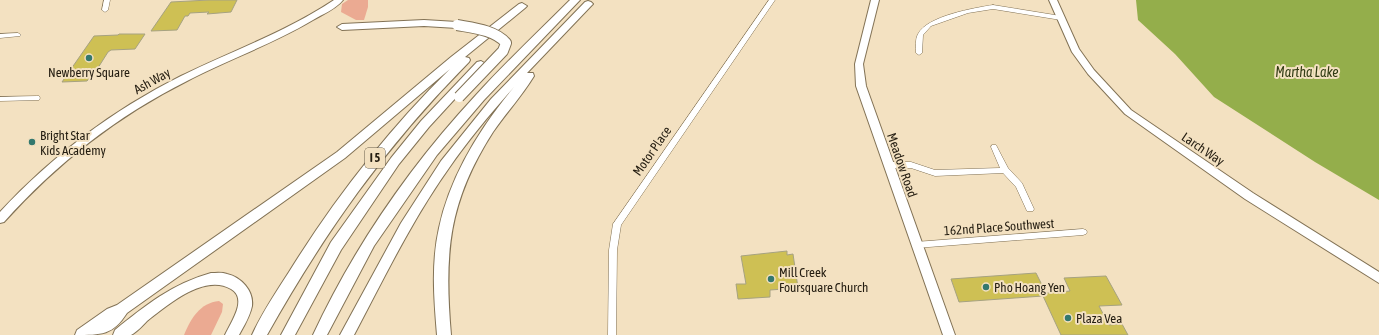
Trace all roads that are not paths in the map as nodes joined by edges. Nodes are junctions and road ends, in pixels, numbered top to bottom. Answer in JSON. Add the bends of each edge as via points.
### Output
{"nodes":[{"id":1,"x":107,"y":0,"type":"edge"},
{"id":2,"x":339,"y":0,"type":"edge"},
{"id":3,"x":575,"y":0,"type":"edge"},
{"id":4,"x":772,"y":0,"type":"edge"},
{"id":5,"x":874,"y":0,"type":"edge"},
{"id":6,"x":1053,"y":0,"type":"edge"},
{"id":7,"x":590,"y":2,"type":"edge"},
{"id":8,"x":525,"y":3,"type":"edge"},
{"id":9,"x":105,"y":10,"type":"dead end"},
{"id":10,"x":1061,"y":18,"type":"junction"},
{"id":11,"x":342,"y":27,"type":"dead end"},
{"id":12,"x":490,"y":34,"type":"junction"},
{"id":13,"x":18,"y":35,"type":"dead end"},
{"id":14,"x":0,"y":36,"type":"edge"},
{"id":15,"x":919,"y":52,"type":"dead end"},
{"id":16,"x":37,"y":98,"type":"dead end"},
{"id":17,"x":0,"y":99,"type":"edge"},
{"id":18,"x":994,"y":147,"type":"dead end"},
{"id":19,"x":888,"y":165,"type":"junction"},
{"id":20,"x":1005,"y":170,"type":"junction"},
{"id":21,"x":1030,"y":209,"type":"dead end"},
{"id":22,"x":0,"y":219,"type":"edge"},
{"id":23,"x":1083,"y":232,"type":"dead end"},
{"id":24,"x":916,"y":245,"type":"junction"},
{"id":25,"x":1379,"y":278,"type":"edge"},
{"id":26,"x":122,"y":309,"type":"junction"},
{"id":27,"x":82,"y":335,"type":"edge"},
{"id":28,"x":97,"y":335,"type":"edge"},
{"id":29,"x":120,"y":335,"type":"edge"},
{"id":30,"x":232,"y":335,"type":"edge"},
{"id":31,"x":259,"y":335,"type":"edge"},
{"id":32,"x":288,"y":335,"type":"edge"},
{"id":33,"x":296,"y":335,"type":"edge"},
{"id":34,"x":320,"y":335,"type":"edge"},
{"id":35,"x":347,"y":335,"type":"edge"},
{"id":36,"x":444,"y":335,"type":"edge"},
{"id":37,"x":612,"y":335,"type":"edge"},
{"id":38,"x":949,"y":335,"type":"edge"}],
"edges":[{"from":1,"to":9,"type":"street"},
{"from":2,"to":22,"type":"street","name":"Ash Way","via":[[300,23],[184,79],[112,119],[44,173]]},
{"from":3,"to":34,"type":"highway","via":[[480,96],[432,152],[369,242]]},
{"from":4,"to":37,"type":"street","name":"Motor Place","via":[[617,224],[613,250]]},
{"from":5,"to":19,"type":"street","name":"Meadow Road","via":[[859,73],[864,98]]},
{"from":6,"to":10,"type":"street","name":"Larch Way"},
{"from":7,"to":35,"type":"highway","via":[[492,105],[445,163],[398,237]]},
{"from":7,"to":36,"type":"highway","via":[[497,116],[478,146],[456,192],[446,224],[442,252]]},
{"from":8,"to":26,"type":"highway","via":[[341,155]]},
{"from":8,"to":31,"type":"highway","number":"I 5","via":[[435,90],[379,152],[310,248]]},
{"from":10,"to":15,"type":"street","via":[[994,8],[967,11],[929,25],[920,35]]},
{"from":10,"to":25,"type":"street","name":"Larch Way","via":[[1079,55],[1128,112],[1249,196]]},
{"from":11,"to":12,"type":"highway","bridge":true,"via":[[424,23],[457,25]]},
{"from":12,"to":32,"type":"highway","via":[[498,44],[425,124],[391,167],[336,246]]},
{"from":12,"to":33,"type":"highway","bridge":true,"via":[[504,40],[505,47],[425,132],[381,191],[352,233]]},
{"from":13,"to":14,"type":"street"},
{"from":16,"to":17,"type":"street"},
{"from":18,"to":20,"type":"street"},
{"from":19,"to":20,"type":"street","via":[[911,165],[935,173]]},
{"from":19,"to":24,"type":"street","name":"Meadow Road"},
{"from":20,"to":21,"type":"street","via":[[1019,185]]},
{"from":23,"to":24,"type":"street","name":"162nd Place Southwest"},
{"from":24,"to":38,"type":"street","name":"Meadow Road"},
{"from":26,"to":27,"type":"highway","via":[[112,313]]},
{"from":26,"to":28,"type":"highway","via":[[116,321]]},
{"from":29,"to":30,"type":"highway","via":[[179,289],[203,280],[219,279],[236,284],[246,301],[244,313]]}]}
